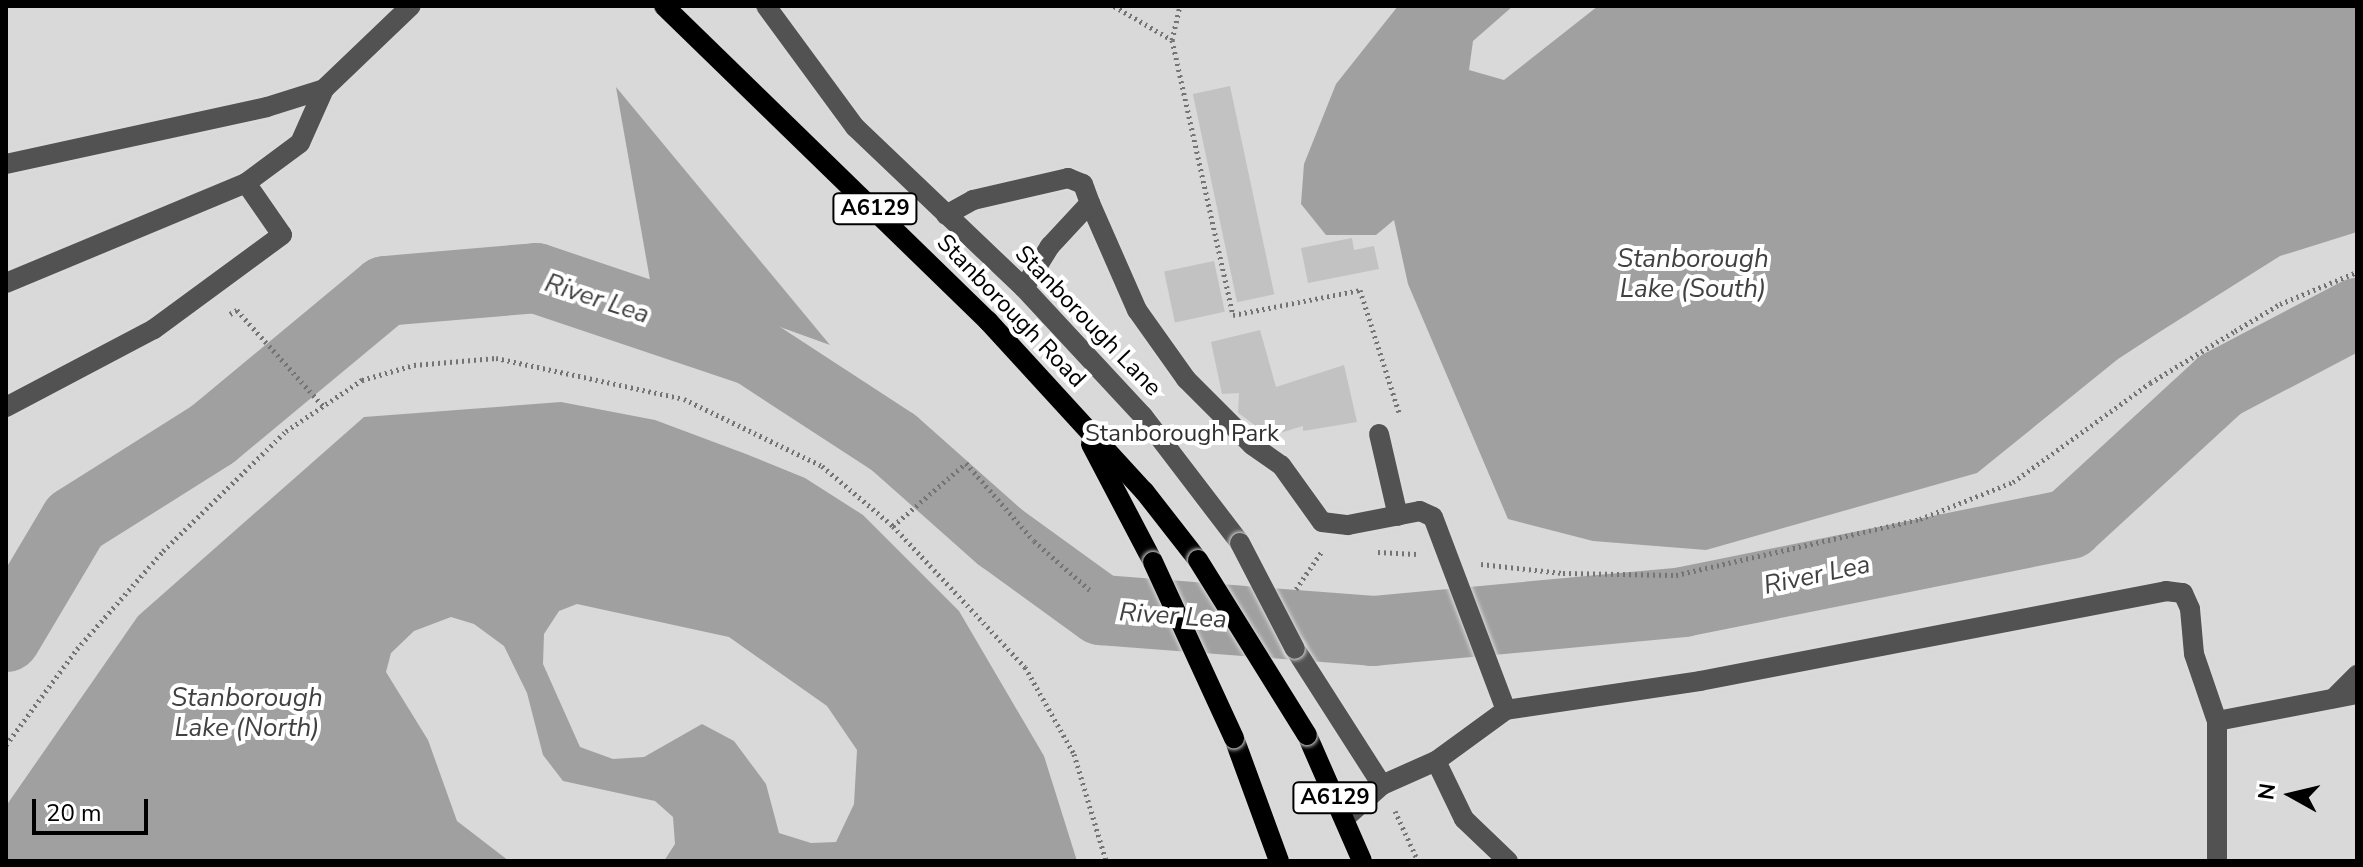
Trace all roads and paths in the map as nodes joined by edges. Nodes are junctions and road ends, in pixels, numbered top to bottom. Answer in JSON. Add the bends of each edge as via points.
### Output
{"nodes":[{"id":1,"x":411,"y":6,"type":"edge"},
{"id":2,"x":664,"y":6,"type":"edge"},
{"id":3,"x":766,"y":6,"type":"edge"},
{"id":4,"x":1114,"y":6,"type":"edge"},
{"id":5,"x":1180,"y":6,"type":"edge"},
{"id":6,"x":1172,"y":40,"type":"junction"},
{"id":7,"x":324,"y":89,"type":"junction"},
{"id":8,"x":6,"y":164,"type":"edge"},
{"id":9,"x":246,"y":183,"type":"junction"},
{"id":10,"x":1090,"y":203,"type":"junction"},
{"id":11,"x":946,"y":215,"type":"junction"},
{"id":12,"x":2357,"y":272,"type":"edge"},
{"id":13,"x":6,"y":283,"type":"edge"},
{"id":14,"x":1024,"y":288,"type":"junction"},
{"id":15,"x":225,"y":317,"type":"dead end"},
{"id":16,"x":6,"y":407,"type":"edge"},
{"id":17,"x":324,"y":407,"type":"junction"},
{"id":18,"x":1399,"y":415,"type":"dead end"},
{"id":19,"x":1078,"y":420,"type":"junction"},
{"id":20,"x":1379,"y":434,"type":"dead end"},
{"id":21,"x":1398,"y":516,"type":"junction"},
{"id":22,"x":893,"y":526,"type":"junction"},
{"id":23,"x":1338,"y":549,"type":"dead end"},
{"id":24,"x":1369,"y":551,"type":"dead end"},
{"id":25,"x":1449,"y":555,"type":"junction"},
{"id":26,"x":1092,"y":592,"type":"dead end"},
{"id":27,"x":1291,"y":593,"type":"dead end"},
{"id":28,"x":2357,"y":675,"type":"edge"},
{"id":29,"x":2357,"y":694,"type":"edge"},
{"id":30,"x":2334,"y":698,"type":"junction"},
{"id":31,"x":1506,"y":710,"type":"junction"},
{"id":32,"x":2217,"y":721,"type":"junction"},
{"id":33,"x":6,"y":745,"type":"edge"},
{"id":34,"x":1436,"y":761,"type":"junction"},
{"id":35,"x":1382,"y":785,"type":"junction"},
{"id":36,"x":1345,"y":818,"type":"junction"},
{"id":37,"x":1106,"y":861,"type":"edge"},
{"id":38,"x":1279,"y":861,"type":"edge"},
{"id":39,"x":1362,"y":861,"type":"edge"},
{"id":40,"x":1418,"y":861,"type":"edge"},
{"id":41,"x":1508,"y":861,"type":"edge"},
{"id":42,"x":2217,"y":861,"type":"edge"}],
"edges":[{"from":1,"to":7,"type":"lane"},
{"from":2,"to":19,"type":"main road","name":"Stanborough Road","number":"A6129","via":[[988,321]]},
{"from":3,"to":11,"type":"lane","name":"Stanborough Lane","via":[[855,127]]},
{"from":4,"to":6,"type":"path"},
{"from":5,"to":6,"type":"path"},
{"from":6,"to":18,"type":"path","via":[[1233,315],[1360,290]]},
{"from":7,"to":8,"type":"lane","via":[[267,107]]},
{"from":7,"to":9,"type":"lane","via":[[300,143]]},
{"from":9,"to":13,"type":"lane"},
{"from":9,"to":16,"type":"lane","via":[[282,235],[154,329]]},
{"from":10,"to":11,"type":"lane","via":[[1083,184],[1068,178],[973,200]]},
{"from":10,"to":14,"type":"lane","via":[[1050,246]]},
{"from":10,"to":21,"type":"lane","via":[[1137,310],[1186,379],[1252,445],[1281,465],[1308,508],[1322,522],[1348,525]]},
{"from":11,"to":14,"type":"lane","name":"Stanborough Lane"},
{"from":12,"to":25,"type":"path","via":[[2280,304],[2235,331],[2150,383],[2013,482],[1920,519],[1676,575],[1563,573]]},
{"from":14,"to":35,"type":"lane","name":"Stanborough Lane","bridge":true,"via":[[1143,416],[1240,543],[1295,649]]},
{"from":15,"to":17,"type":"path","via":[[237,310]]},
{"from":17,"to":22,"type":"path","via":[[362,380],[456,359],[496,358],[576,374],[684,399],[763,434],[822,466]]},
{"from":17,"to":33,"type":"path","via":[[286,431],[163,551],[77,649]]},
{"from":19,"to":36,"type":"main road","number":"A6129","bridge":true,"via":[[1198,560],[1307,735]]},
{"from":19,"to":38,"type":"main road","number":"A6129","bridge":true,"via":[[1153,562],[1234,738]]},
{"from":20,"to":21,"type":"lane"},
{"from":21,"to":25,"type":"lane","via":[[1420,511],[1433,517]]},
{"from":22,"to":26,"type":"path","via":[[966,463],[1034,541]]},
{"from":22,"to":37,"type":"path","via":[[1025,667],[1074,754]]},
{"from":23,"to":27,"type":"path","via":[[1323,549]]},
{"from":24,"to":25,"type":"path"},
{"from":25,"to":31,"type":"lane"},
{"from":28,"to":30,"type":"lane"},
{"from":29,"to":30,"type":"lane"},
{"from":30,"to":32,"type":"lane"},
{"from":31,"to":32,"type":"lane","via":[[1700,681],[2166,591],[2183,593],[2190,609],[2194,654]]},
{"from":31,"to":34,"type":"lane"},
{"from":32,"to":42,"type":"lane"},
{"from":34,"to":35,"type":"lane"},
{"from":34,"to":41,"type":"lane","via":[[1464,819]]},
{"from":35,"to":36,"type":"lane"},
{"from":35,"to":40,"type":"path"},
{"from":36,"to":39,"type":"main road","number":"A6129"}]}
